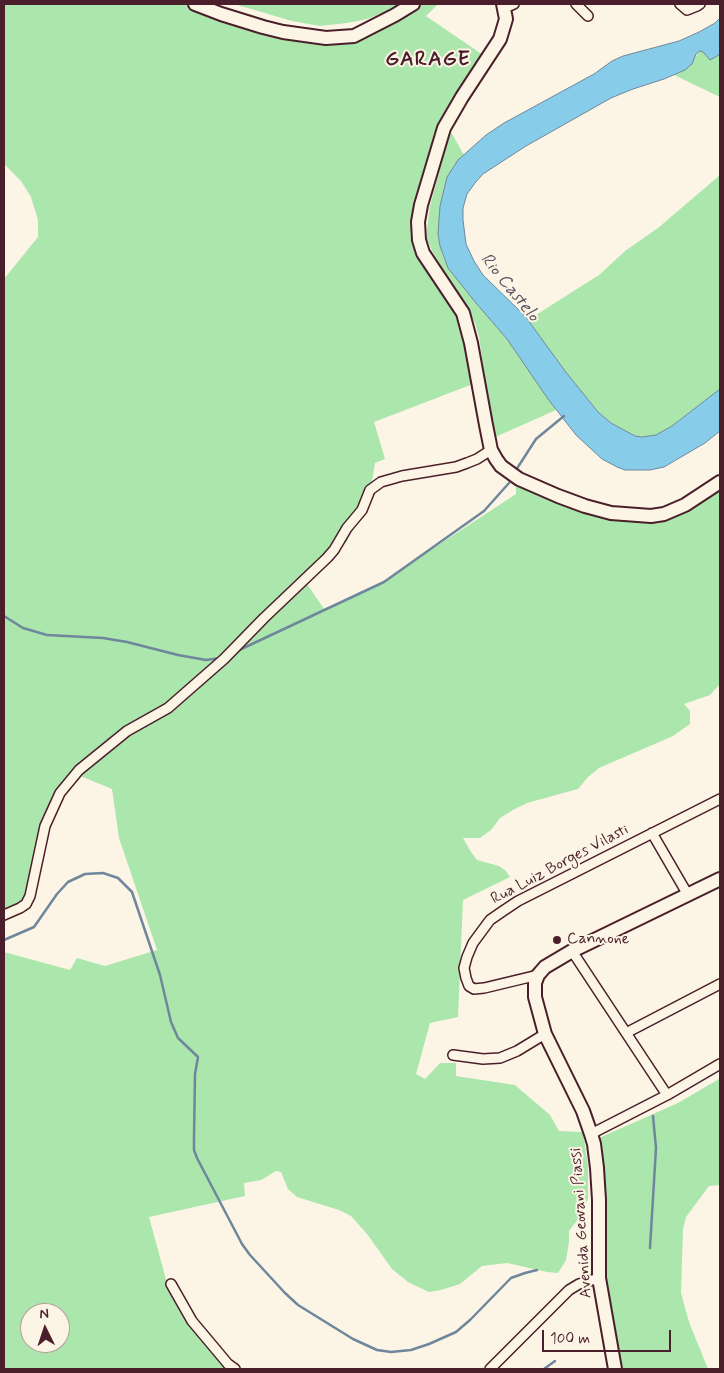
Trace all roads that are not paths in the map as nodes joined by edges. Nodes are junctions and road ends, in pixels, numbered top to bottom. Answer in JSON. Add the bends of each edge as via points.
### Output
{"nodes":[{"id":1,"x":195,"y":4,"type":"edge"},
{"id":2,"x":413,"y":4,"type":"edge"},
{"id":3,"x":576,"y":4,"type":"edge"},
{"id":4,"x":700,"y":4,"type":"edge"},
{"id":5,"x":507,"y":5,"type":"edge"},
{"id":6,"x":683,"y":7,"type":"edge"},
{"id":7,"x":588,"y":16,"type":"dead end"},
{"id":8,"x":491,"y":450,"type":"junction"},
{"id":9,"x":720,"y":482,"type":"edge"},
{"id":10,"x":720,"y":799,"type":"edge"},
{"id":11,"x":652,"y":833,"type":"junction"},
{"id":12,"x":720,"y":879,"type":"edge"},
{"id":13,"x":688,"y":895,"type":"junction"},
{"id":14,"x":4,"y":915,"type":"edge"},
{"id":15,"x":572,"y":951,"type":"junction"},
{"id":16,"x":538,"y":975,"type":"junction"},
{"id":17,"x":720,"y":984,"type":"edge"},
{"id":18,"x":626,"y":1033,"type":"junction"},
{"id":19,"x":546,"y":1034,"type":"junction"},
{"id":20,"x":453,"y":1055,"type":"dead end"},
{"id":21,"x":720,"y":1064,"type":"edge"},
{"id":22,"x":668,"y":1094,"type":"junction"},
{"id":23,"x":591,"y":1134,"type":"junction"},
{"id":24,"x":599,"y":1278,"type":"junction"},
{"id":25,"x":171,"y":1284,"type":"dead end"},
{"id":26,"x":235,"y":1369,"type":"edge"},
{"id":27,"x":490,"y":1369,"type":"edge"},
{"id":28,"x":615,"y":1369,"type":"edge"}],
"edges":[{"from":1,"to":2,"type":"main road","via":[[263,27],[326,38],[354,36]]},
{"from":3,"to":7,"type":"street"},
{"from":4,"to":6,"type":"street"},
{"from":5,"to":8,"type":"main road","via":[[500,39],[444,128],[418,222],[422,253],[463,313]]},
{"from":8,"to":9,"type":"main road","via":[[501,466],[519,479],[611,513],[664,514],[685,505]]},
{"from":8,"to":14,"type":"street","via":[[456,467],[402,476],[382,482],[370,490],[362,510],[334,550],[224,659],[168,708],[127,731],[79,770],[60,793],[45,826],[26,904]]},
{"from":10,"to":11,"type":"street","name":"Rua Luiz Borges Vilasti"},
{"from":11,"to":13,"type":"street"},
{"from":11,"to":16,"type":"street","name":"Rua Luiz Borges Vilasti","via":[[518,901],[490,920],[473,943],[464,968],[469,986],[474,989]]},
{"from":12,"to":13,"type":"main road"},
{"from":13,"to":15,"type":"main road"},
{"from":15,"to":16,"type":"main road"},
{"from":15,"to":18,"type":"street"},
{"from":16,"to":19,"type":"main road","name":"Avenida Geovani Piassi","via":[[534,983],[534,997]]},
{"from":17,"to":18,"type":"street"},
{"from":18,"to":22,"type":"street"},
{"from":19,"to":20,"type":"street","via":[[500,1058]]},
{"from":19,"to":23,"type":"main road","name":"Avenida Geovani Piassi"},
{"from":21,"to":22,"type":"street"},
{"from":22,"to":23,"type":"street"},
{"from":23,"to":24,"type":"main road","name":"Avenida Geovani Piassi","via":[[598,1176]]},
{"from":24,"to":27,"type":"street","via":[[569,1290]]},
{"from":24,"to":28,"type":"main road","name":"Avenida Geovani Piassi"},
{"from":25,"to":26,"type":"street","via":[[192,1321]]}]}
